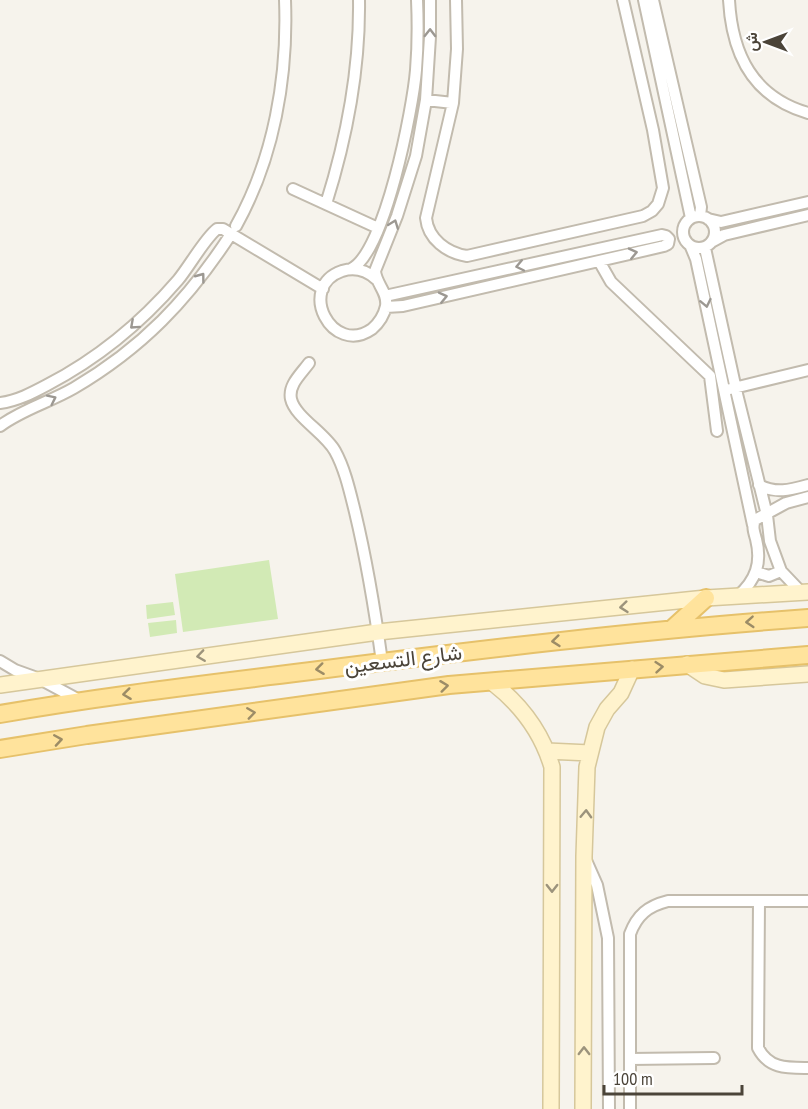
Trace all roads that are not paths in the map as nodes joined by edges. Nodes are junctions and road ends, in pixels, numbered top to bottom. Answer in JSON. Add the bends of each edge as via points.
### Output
{"nodes":[{"id":1,"x":285,"y":0,"type":"edge"},
{"id":2,"x":359,"y":0,"type":"edge"},
{"id":3,"x":417,"y":0,"type":"edge"},
{"id":4,"x":430,"y":0,"type":"edge"},
{"id":5,"x":456,"y":0,"type":"edge"},
{"id":6,"x":623,"y":0,"type":"edge"},
{"id":7,"x":644,"y":0,"type":"edge"},
{"id":8,"x":653,"y":0,"type":"edge"},
{"id":9,"x":729,"y":0,"type":"edge"},
{"id":10,"x":656,"y":51,"type":"junction"},
{"id":11,"x":636,"y":56,"type":"junction"},
{"id":12,"x":426,"y":100,"type":"junction"},
{"id":13,"x":453,"y":103,"type":"junction"},
{"id":14,"x":808,"y":113,"type":"edge"},
{"id":15,"x":293,"y":189,"type":"dead end"},
{"id":16,"x":808,"y":202,"type":"edge"},
{"id":17,"x":326,"y":204,"type":"junction"},
{"id":18,"x":808,"y":215,"type":"edge"},
{"id":19,"x":700,"y":218,"type":"junction"},
{"id":20,"x":378,"y":228,"type":"junction"},
{"id":21,"x":233,"y":230,"type":"junction"},
{"id":22,"x":709,"y":244,"type":"junction"},
{"id":23,"x":691,"y":247,"type":"junction"},
{"id":24,"x":599,"y":261,"type":"junction"},
{"id":25,"x":351,"y":269,"type":"junction"},
{"id":26,"x":376,"y":279,"type":"junction"},
{"id":27,"x":323,"y":289,"type":"junction"},
{"id":28,"x":386,"y":301,"type":"junction"},
{"id":29,"x":309,"y":363,"type":"dead end"},
{"id":30,"x":808,"y":370,"type":"edge"},
{"id":31,"x":730,"y":389,"type":"junction"},
{"id":32,"x":0,"y":403,"type":"edge"},
{"id":33,"x":0,"y":426,"type":"edge"},
{"id":34,"x":717,"y":431,"type":"dead end"},
{"id":35,"x":759,"y":485,"type":"junction"},
{"id":36,"x":808,"y":485,"type":"edge"},
{"id":37,"x":808,"y":497,"type":"edge"},
{"id":38,"x":767,"y":515,"type":"junction"},
{"id":39,"x":753,"y":525,"type":"junction"},
{"id":40,"x":781,"y":571,"type":"junction"},
{"id":41,"x":756,"y":572,"type":"junction"},
{"id":42,"x":805,"y":592,"type":"edge"},
{"id":43,"x":738,"y":596,"type":"junction"},
{"id":44,"x":706,"y":598,"type":"junction"},
{"id":45,"x":808,"y":618,"type":"edge"},
{"id":46,"x":672,"y":628,"type":"junction"},
{"id":47,"x":378,"y":632,"type":"junction"},
{"id":48,"x":808,"y":655,"type":"edge"},
{"id":49,"x":0,"y":661,"type":"edge"},
{"id":50,"x":382,"y":662,"type":"junction"},
{"id":51,"x":687,"y":664,"type":"junction"},
{"id":52,"x":632,"y":669,"type":"junction"},
{"id":53,"x":808,"y":674,"type":"edge"},
{"id":54,"x":40,"y":679,"type":"junction"},
{"id":55,"x":493,"y":683,"type":"junction"},
{"id":56,"x":0,"y":686,"type":"edge"},
{"id":57,"x":79,"y":700,"type":"junction"},
{"id":58,"x":0,"y":714,"type":"edge"},
{"id":59,"x":0,"y":749,"type":"edge"},
{"id":60,"x":547,"y":752,"type":"junction"},
{"id":61,"x":590,"y":753,"type":"junction"},
{"id":62,"x":584,"y":856,"type":"junction"},
{"id":63,"x":759,"y":901,"type":"junction"},
{"id":64,"x":808,"y":902,"type":"edge"},
{"id":65,"x":714,"y":1058,"type":"dead end"},
{"id":66,"x":630,"y":1059,"type":"junction"},
{"id":67,"x":808,"y":1068,"type":"edge"},
{"id":68,"x":550,"y":1109,"type":"edge"},
{"id":69,"x":583,"y":1109,"type":"edge"},
{"id":70,"x":609,"y":1109,"type":"edge"},
{"id":71,"x":630,"y":1109,"type":"edge"}],
"edges":[{"from":1,"to":21,"type":"street","via":[[283,80],[274,126],[253,193]]},
{"from":2,"to":17,"type":"street","via":[[354,90]]},
{"from":3,"to":20,"type":"street","via":[[411,106]]},
{"from":12,"to":4,"type":"street","one_way":true},
{"from":5,"to":13,"type":"street"},
{"from":6,"to":11,"type":"street"},
{"from":7,"to":10,"type":"street"},
{"from":8,"to":19,"type":"street","via":[[701,207]]},
{"from":9,"to":14,"type":"street","via":[[733,33],[748,71],[777,100]]},
{"from":10,"to":11,"type":"street"},
{"from":10,"to":19,"type":"street"},
{"from":11,"to":13,"type":"street","via":[[663,188],[658,204],[643,216],[476,256],[455,253],[435,240],[426,218]]},
{"from":12,"to":13,"type":"street"},
{"from":26,"to":12,"type":"street","one_way":true,"via":[[376,268],[416,156]]},
{"from":15,"to":17,"type":"street"},
{"from":16,"to":19,"type":"street","via":[[721,222]]},
{"from":17,"to":20,"type":"street"},
{"from":18,"to":22,"type":"street","via":[[724,235]]},
{"from":19,"to":22,"type":"street","via":[[715,229]]},
{"from":19,"to":23,"type":"street","via":[[685,224],[682,232]]},
{"from":20,"to":25,"type":"street","via":[[364,259]]},
{"from":21,"to":27,"type":"street"},
{"from":21,"to":32,"type":"street","one_way":true,"via":[[214,231],[165,296],[107,348],[64,376]]},
{"from":33,"to":21,"type":"street","one_way":true,"via":[[79,385],[138,344],[194,286]]},
{"from":22,"to":23,"type":"street"},
{"from":22,"to":31,"type":"street"},
{"from":23,"to":31,"type":"street","one_way":true},
{"from":28,"to":24,"type":"street","one_way":true,"via":[[403,306]]},
{"from":24,"to":28,"type":"street","one_way":true,"via":[[664,246],[669,239],[662,235]]},
{"from":24,"to":34,"type":"street","via":[[611,282],[710,376]]},
{"from":25,"to":26,"type":"street","via":[[365,271]]},
{"from":25,"to":27,"type":"street","via":[[330,278]]},
{"from":26,"to":28,"type":"street"},
{"from":27,"to":28,"type":"street","via":[[324,316],[332,327],[345,334],[360,334],[374,327]]},
{"from":29,"to":47,"type":"street","via":[[293,384],[292,401],[329,442],[345,474],[365,554]]},
{"from":30,"to":31,"type":"street"},
{"from":31,"to":35,"type":"street"},
{"from":31,"to":39,"type":"street"},
{"from":35,"to":36,"type":"street","via":[[781,491]]},
{"from":35,"to":38,"type":"street"},
{"from":37,"to":38,"type":"street","via":[[786,503]]},
{"from":38,"to":39,"type":"street","via":[[757,518]]},
{"from":38,"to":40,"type":"street","via":[[770,541]]},
{"from":39,"to":41,"type":"street","via":[[759,549]]},
{"from":40,"to":41,"type":"street","via":[[769,576]]},
{"from":40,"to":42,"type":"street"},
{"from":41,"to":43,"type":"street"},
{"from":42,"to":43,"type":"street"},
{"from":43,"to":44,"type":"street"},
{"from":44,"to":46,"type":"main road"},
{"from":44,"to":47,"type":"street","one_way":true},
{"from":45,"to":46,"type":"main road","name":"شارع التسعين","one_way":true},
{"from":46,"to":50,"type":"main road","name":"شارع التسعين","one_way":true},
{"from":47,"to":50,"type":"street"},
{"from":47,"to":54,"type":"street","one_way":true},
{"from":48,"to":51,"type":"main road","name":"شارع التسعين"},
{"from":49,"to":54,"type":"street"},
{"from":50,"to":57,"type":"main road","name":"شارع التسعين","one_way":true},
{"from":52,"to":51,"type":"main road","name":"شارع التسعين","one_way":true},
{"from":51,"to":53,"type":"street","via":[[705,676],[724,680]]},
{"from":52,"to":55,"type":"main road","name":"شارع التسعين"},
{"from":52,"to":61,"type":"street","via":[[621,693],[602,717]]},
{"from":54,"to":56,"type":"street"},
{"from":54,"to":57,"type":"street"},
{"from":59,"to":55,"type":"main road","name":"شارع التسعين","one_way":true,"via":[[438,687]]},
{"from":55,"to":60,"type":"street","via":[[521,710]]},
{"from":57,"to":58,"type":"main road","name":"شارع التسعين"},
{"from":60,"to":61,"type":"street"},
{"from":60,"to":68,"type":"street","one_way":true,"via":[[552,767]]},
{"from":62,"to":61,"type":"street","one_way":true},
{"from":69,"to":62,"type":"street","one_way":true},
{"from":62,"to":70,"type":"street","via":[[597,885],[608,938]]},
{"from":63,"to":64,"type":"street"},
{"from":63,"to":66,"type":"street","via":[[668,901],[643,911],[630,934]]},
{"from":63,"to":67,"type":"street","via":[[759,1048],[762,1056],[776,1066]]},
{"from":65,"to":66,"type":"street"},
{"from":66,"to":71,"type":"street"}]}
